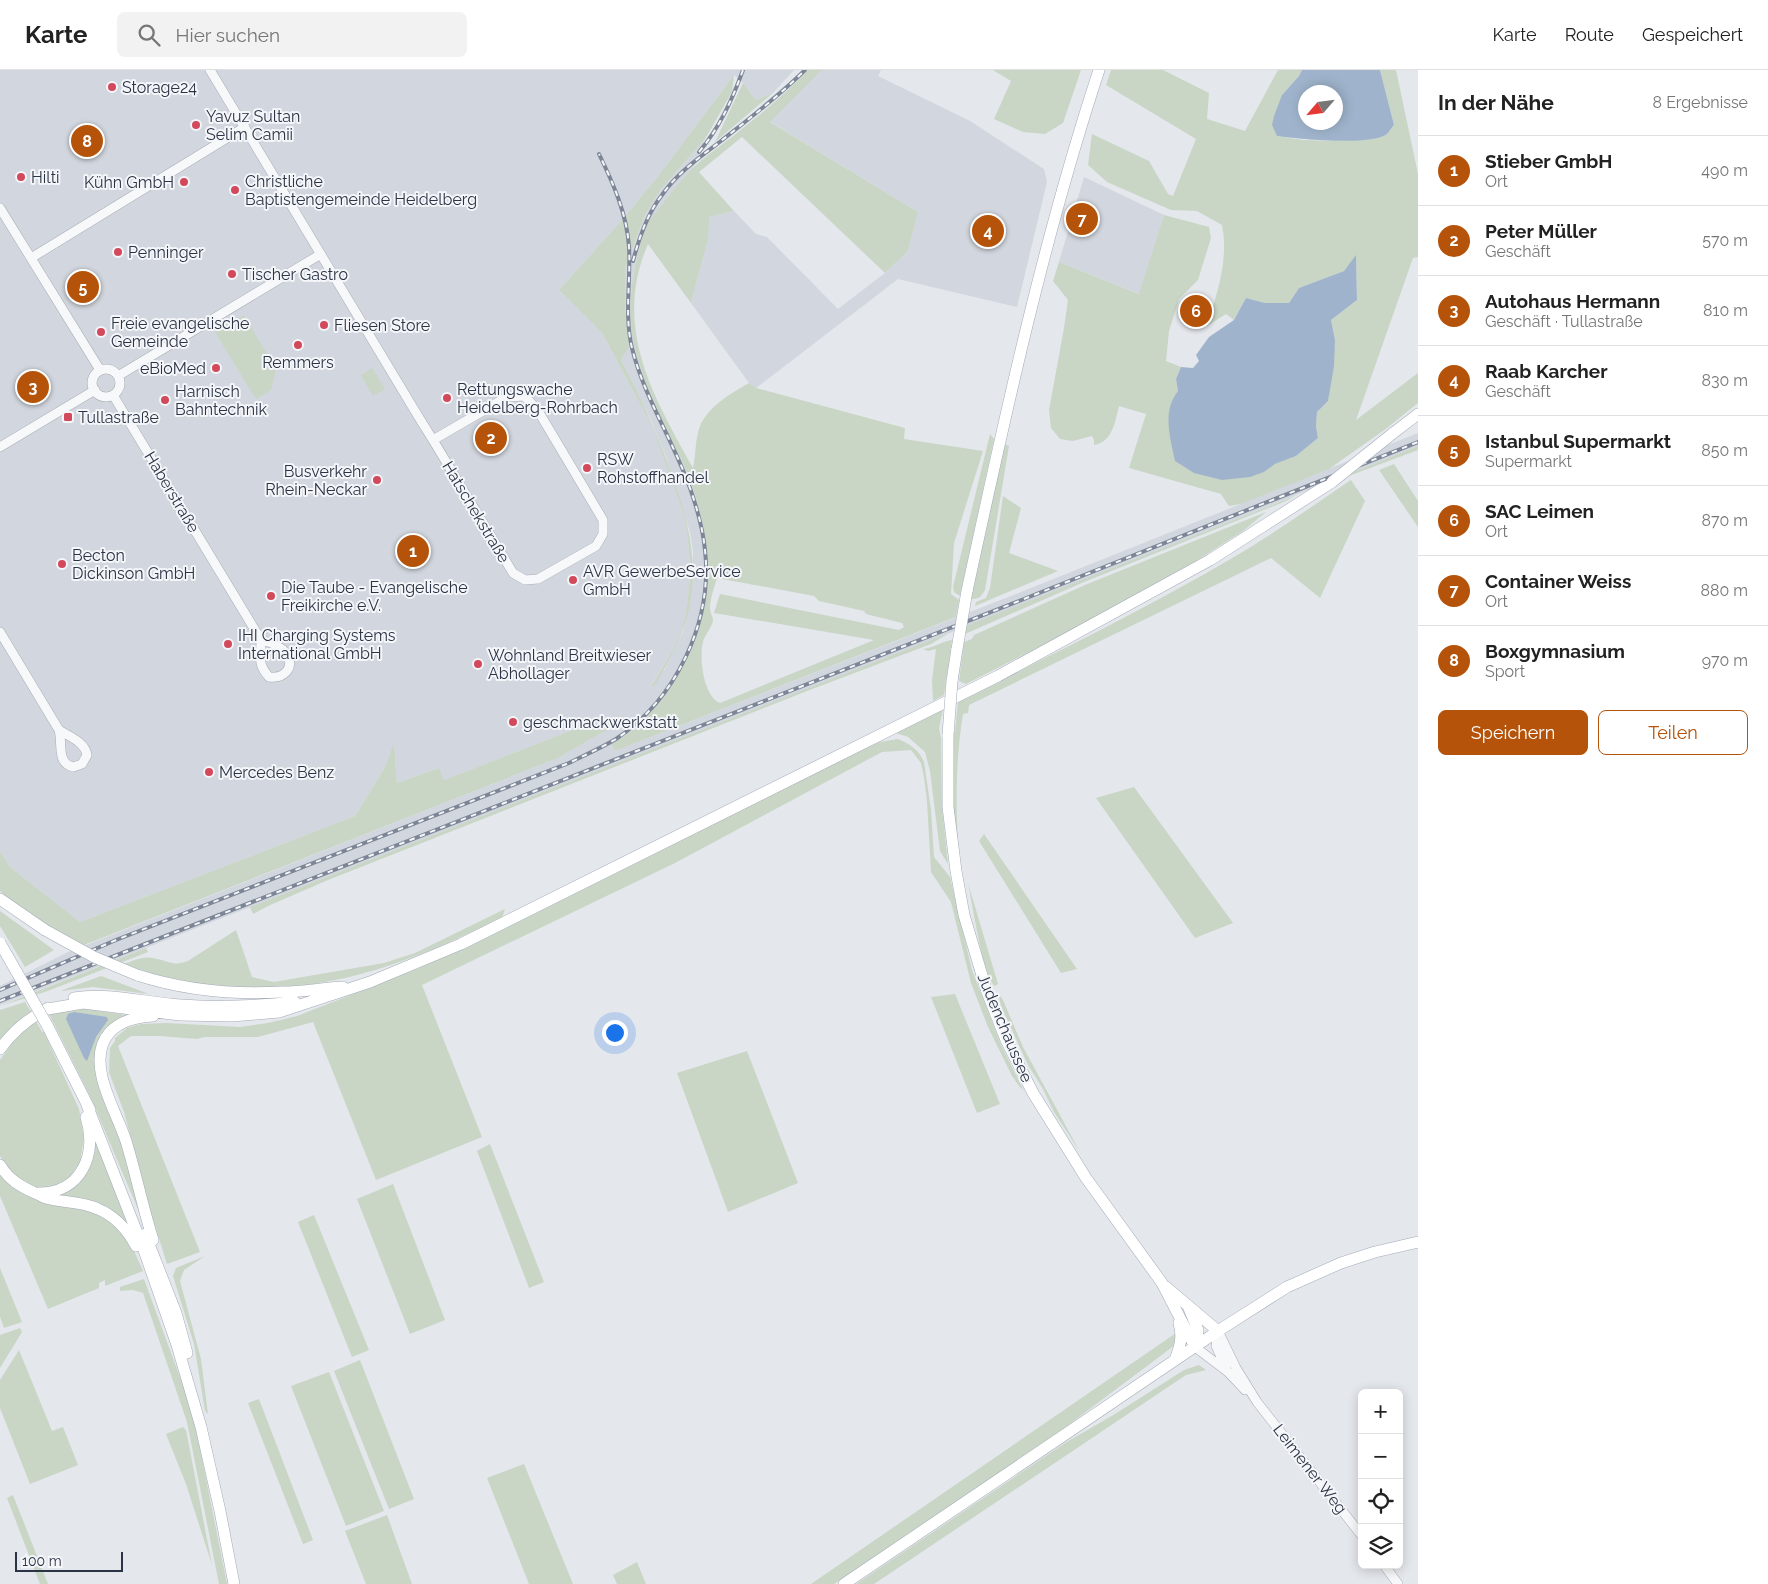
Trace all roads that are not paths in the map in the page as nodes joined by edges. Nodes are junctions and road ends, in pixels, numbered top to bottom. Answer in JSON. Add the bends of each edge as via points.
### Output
{"nodes":[{"id":1,"x":210,"y":70,"type":"edge"},
{"id":2,"x":1099,"y":70,"type":"edge"},
{"id":3,"x":244,"y":127,"type":"junction"},
{"id":4,"x":0,"y":208,"type":"edge"},
{"id":5,"x":321,"y":254,"type":"junction"},
{"id":6,"x":31,"y":258,"type":"junction"},
{"id":7,"x":100,"y":370,"type":"junction"},
{"id":8,"x":118,"y":376,"type":"junction"},
{"id":9,"x":95,"y":390,"type":"junction"},
{"id":10,"x":113,"y":395,"type":"junction"},
{"id":11,"x":1418,"y":408,"type":"edge"},
{"id":12,"x":1418,"y":414,"type":"edge"},
{"id":13,"x":1403,"y":424,"type":"junction"},
{"id":14,"x":433,"y":440,"type":"junction"},
{"id":15,"x":0,"y":448,"type":"edge"},
{"id":16,"x":0,"y":632,"type":"edge"},
{"id":17,"x":261,"y":640,"type":"dead end"},
{"id":18,"x":59,"y":730,"type":"dead end"},
{"id":19,"x":0,"y":899,"type":"edge"},
{"id":20,"x":0,"y":943,"type":"edge"},
{"id":21,"x":360,"y":986,"type":"junction"},
{"id":22,"x":314,"y":1000,"type":"junction"},
{"id":23,"x":48,"y":1009,"type":"junction"},
{"id":24,"x":180,"y":1015,"type":"junction"},
{"id":25,"x":0,"y":1049,"type":"edge"},
{"id":26,"x":82,"y":1093,"type":"junction"},
{"id":27,"x":0,"y":1165,"type":"edge"},
{"id":28,"x":36,"y":1193,"type":"junction"},
{"id":29,"x":1418,"y":1242,"type":"edge"},
{"id":30,"x":153,"y":1269,"type":"junction"},
{"id":31,"x":1162,"y":1283,"type":"junction"},
{"id":32,"x":1188,"y":1304,"type":"junction"},
{"id":33,"x":1176,"y":1311,"type":"junction"},
{"id":34,"x":1218,"y":1331,"type":"junction"},
{"id":35,"x":1195,"y":1347,"type":"junction"},
{"id":36,"x":1175,"y":1360,"type":"junction"},
{"id":37,"x":1228,"y":1372,"type":"junction"},
{"id":38,"x":1258,"y":1402,"type":"junction"},
{"id":39,"x":200,"y":1424,"type":"junction"},
{"id":40,"x":1358,"y":1531,"type":"edge"},
{"id":41,"x":1387,"y":1569,"type":"edge"},
{"id":42,"x":234,"y":1584,"type":"edge"},
{"id":43,"x":844,"y":1584,"type":"edge"},
{"id":44,"x":1398,"y":1584,"type":"edge"}],
"edges":[{"from":1,"to":3,"type":"street","name":"Hatschekstraße"},
{"from":2,"to":31,"type":"main road","name":"Judenchaussee","bridge":true,"via":[[1070,160],[1046,251],[967,591],[952,681],[948,807],[964,914],[986,992],[1006,1040],[1033,1093],[1086,1178]]},
{"from":3,"to":5,"type":"street","name":"Hatschekstraße"},
{"from":3,"to":6,"type":"street"},
{"from":4,"to":6,"type":"street"},
{"from":5,"to":8,"type":"street"},
{"from":5,"to":14,"type":"street","name":"Hatschekstraße"},
{"from":6,"to":7,"type":"street"},
{"from":7,"to":8,"type":"street","via":[[111,370]]},
{"from":7,"to":9,"type":"street","via":[[93,380]]},
{"from":8,"to":10,"type":"street","via":[[120,386]]},
{"from":9,"to":10,"type":"street","via":[[102,396]]},
{"from":9,"to":15,"type":"street"},
{"from":10,"to":17,"type":"street","name":"Haberstraße"},
{"from":11,"to":13,"type":"main road"},
{"from":12,"to":13,"type":"main road"},
{"from":13,"to":21,"type":"main road","bridge":true,"via":[[1316,494],[1210,560],[998,676],[492,929]]},
{"from":14,"to":14,"type":"street","name":"Hatschekstraße","via":[[514,574],[525,580],[538,579],[596,546],[603,534],[603,520],[537,409],[524,396],[507,397]]},
{"from":16,"to":18,"type":"street"},
{"from":19,"to":21,"type":"main road","bridge":true,"via":[[94,958],[172,986],[228,992]]},
{"from":20,"to":26,"type":"main road","bridge":true},
{"from":21,"to":22,"type":"main road"},
{"from":22,"to":23,"type":"main road","via":[[254,1006],[208,1006],[92,996],[67,999]]},
{"from":22,"to":24,"type":"main road","via":[[279,1012],[256,1015]]},
{"from":23,"to":24,"type":"main road","via":[[83,1004]]},
{"from":23,"to":25,"type":"main road","via":[[17,1029]]},
{"from":24,"to":30,"type":"main road","via":[[137,1017],[123,1022],[112,1029],[101,1048],[102,1078],[130,1155],[153,1241]]},
{"from":26,"to":28,"type":"main road","via":[[89,1138],[85,1164],[69,1186]]},
{"from":26,"to":30,"type":"main road","via":[[106,1141]]},
{"from":27,"to":28,"type":"main road","via":[[16,1184]]},
{"from":28,"to":30,"type":"main road","via":[[45,1198],[100,1209],[128,1233]]},
{"from":29,"to":34,"type":"main road","via":[[1375,1252],[1306,1278]]},
{"from":30,"to":39,"type":"main road"},
{"from":30,"to":39,"type":"main road","via":[[185,1345]]},
{"from":31,"to":32,"type":"main road","name":"Judenchaussee"},
{"from":31,"to":33,"type":"main road","name":"Judenchaussee"},
{"from":32,"to":34,"type":"main road","name":"Judenchaussee"},
{"from":32,"to":35,"type":"main road","via":[[1198,1330]]},
{"from":33,"to":35,"type":"main road","name":"Judenchaussee"},
{"from":33,"to":36,"type":"main road","via":[[1182,1334]]},
{"from":34,"to":35,"type":"main road"},
{"from":34,"to":37,"type":"street","via":[[1216,1346]]},
{"from":34,"to":38,"type":"street","name":"Leimener Weg"},
{"from":35,"to":36,"type":"main road"},
{"from":35,"to":37,"type":"street","name":"Leimener Weg"},
{"from":36,"to":43,"type":"main road"},
{"from":37,"to":38,"type":"street","name":"Leimener Weg"},
{"from":38,"to":40,"type":"street","name":"Leimener Weg"},
{"from":39,"to":42,"type":"main road"},
{"from":41,"to":44,"type":"street"}]}
